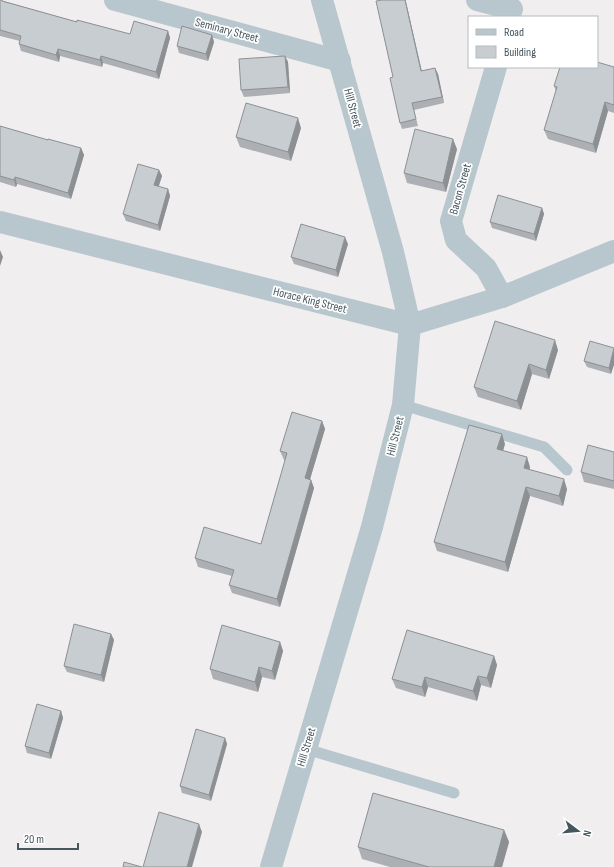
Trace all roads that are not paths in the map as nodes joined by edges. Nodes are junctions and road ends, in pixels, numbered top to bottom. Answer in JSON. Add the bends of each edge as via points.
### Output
{"nodes":[{"id":1,"x":115,"y":0,"type":"edge"},
{"id":2,"x":322,"y":0,"type":"edge"},
{"id":3,"x":477,"y":0,"type":"edge"},
{"id":4,"x":513,"y":9,"type":"edge"},
{"id":5,"x":340,"y":61,"type":"junction"},
{"id":6,"x":496,"y":68,"type":"edge"},
{"id":7,"x":0,"y":222,"type":"edge"},
{"id":8,"x":614,"y":251,"type":"edge"},
{"id":9,"x":502,"y":297,"type":"junction"},
{"id":10,"x":410,"y":325,"type":"junction"},
{"id":11,"x":403,"y":405,"type":"junction"},
{"id":12,"x":567,"y":470,"type":"dead end"},
{"id":13,"x":306,"y":749,"type":"junction"},
{"id":14,"x":454,"y":793,"type":"dead end"},
{"id":15,"x":270,"y":867,"type":"edge"}],
"edges":[{"from":1,"to":5,"type":"street","name":"Seminary Street"},
{"from":2,"to":5,"type":"street","name":"Hill Street"},
{"from":3,"to":4,"type":"street"},
{"from":5,"to":10,"type":"street","name":"Hill Street","via":[[393,252]]},
{"from":6,"to":9,"type":"street","name":"Bacon Street","via":[[451,221],[456,240],[486,268]]},
{"from":7,"to":10,"type":"street","name":"Horace King Street"},
{"from":8,"to":9,"type":"street"},
{"from":9,"to":10,"type":"street"},
{"from":10,"to":11,"type":"street","name":"Hill Street"},
{"from":11,"to":12,"type":"lane","via":[[544,447]]},
{"from":11,"to":13,"type":"street","name":"Hill Street","via":[[372,527]]},
{"from":13,"to":14,"type":"lane"},
{"from":13,"to":15,"type":"street","name":"Hill Street"}]}
